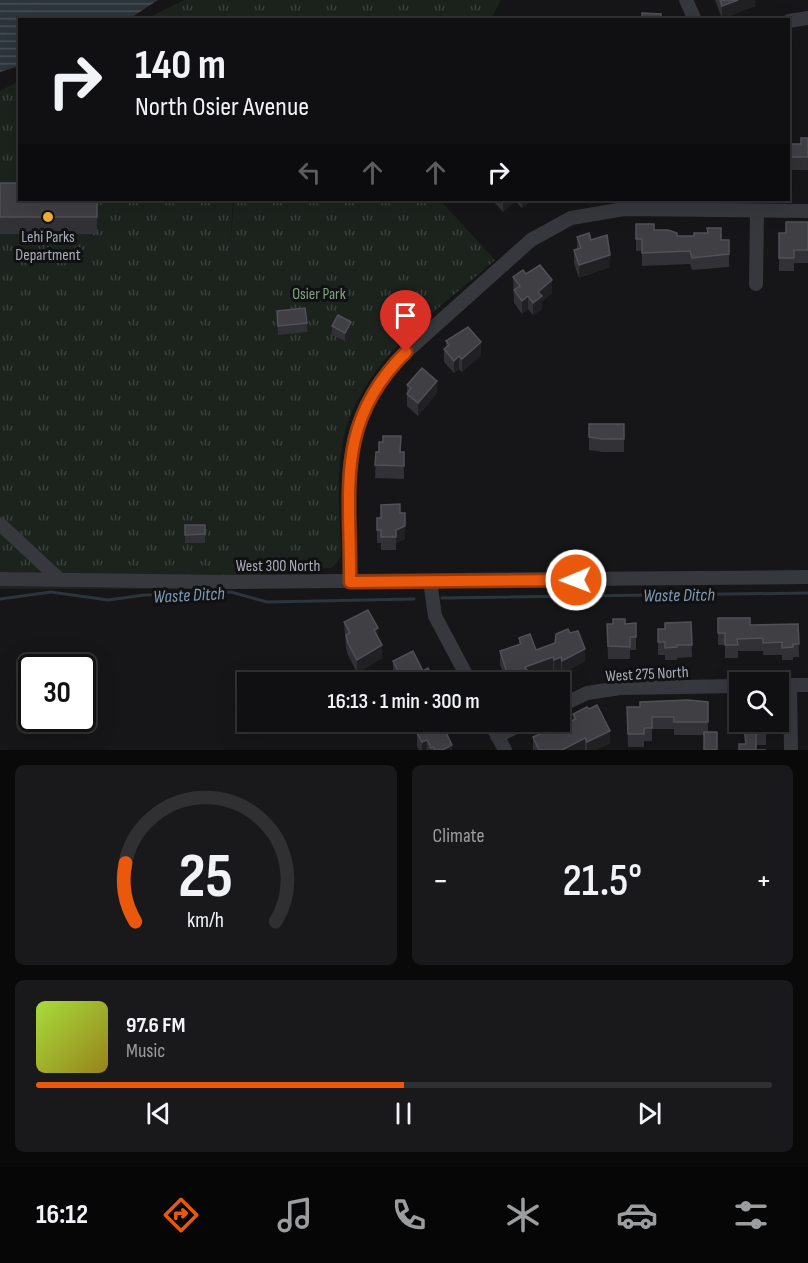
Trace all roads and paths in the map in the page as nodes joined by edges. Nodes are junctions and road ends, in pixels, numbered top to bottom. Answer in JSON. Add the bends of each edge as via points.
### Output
{"nodes":[{"id":1,"x":686,"y":0,"type":"edge"},
{"id":2,"x":694,"y":18,"type":"edge"},
{"id":3,"x":808,"y":18,"type":"edge"},
{"id":4,"x":790,"y":21,"type":"edge"},
{"id":5,"x":625,"y":204,"type":"edge"},
{"id":6,"x":808,"y":211,"type":"edge"},
{"id":7,"x":756,"y":212,"type":"junction"},
{"id":8,"x":756,"y":284,"type":"dead end"},
{"id":9,"x":0,"y":524,"type":"edge"},
{"id":10,"x":808,"y":577,"type":"edge"},
{"id":11,"x":0,"y":579,"type":"edge"},
{"id":12,"x":59,"y":579,"type":"junction"},
{"id":13,"x":430,"y":581,"type":"junction"},
{"id":14,"x":350,"y":582,"type":"junction"},
{"id":15,"x":465,"y":672,"type":"edge"},
{"id":16,"x":789,"y":685,"type":"edge"},
{"id":17,"x":808,"y":685,"type":"edge"},
{"id":18,"x":729,"y":686,"type":"edge"},
{"id":19,"x":570,"y":701,"type":"edge"},
{"id":20,"x":789,"y":731,"type":"edge"},
{"id":21,"x":495,"y":732,"type":"edge"},
{"id":22,"x":506,"y":732,"type":"edge"},
{"id":23,"x":497,"y":736,"type":"junction"},
{"id":24,"x":505,"y":750,"type":"edge"},
{"id":25,"x":791,"y":750,"type":"edge"}],
"edges":[{"from":1,"to":2,"type":"street"},
{"from":3,"to":4,"type":"street"},
{"from":5,"to":7,"type":"street"},
{"from":5,"to":14,"type":"street","via":[[571,218],[531,240],[387,371],[359,420],[351,448]]},
{"from":6,"to":7,"type":"street"},
{"from":7,"to":8,"type":"street"},
{"from":9,"to":12,"type":"street"},
{"from":10,"to":13,"type":"street","name":"West 300 North"},
{"from":11,"to":12,"type":"street","name":"West 300 North"},
{"from":12,"to":14,"type":"street","name":"West 300 North"},
{"from":13,"to":14,"type":"street","name":"West 300 North"},
{"from":13,"to":15,"type":"street","via":[[435,616]]},
{"from":16,"to":17,"type":"street"},
{"from":18,"to":19,"type":"street","name":"West 275 North","via":[[620,688],[586,693]]},
{"from":20,"to":25,"type":"street"},
{"from":21,"to":23,"type":"street"},
{"from":22,"to":23,"type":"street"},
{"from":23,"to":24,"type":"street"}]}
